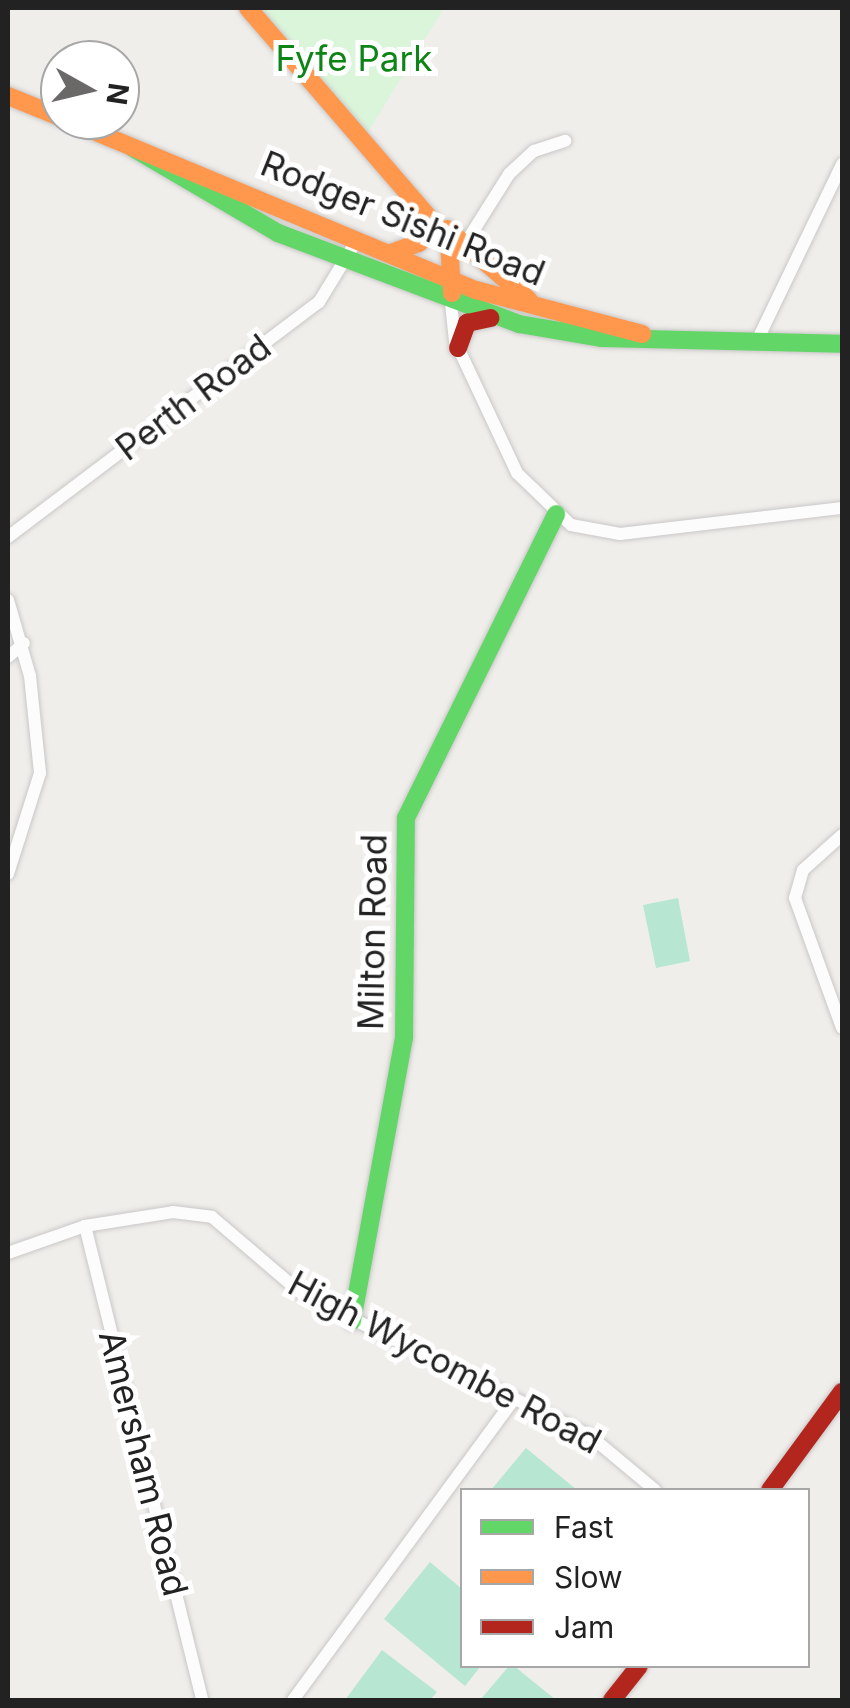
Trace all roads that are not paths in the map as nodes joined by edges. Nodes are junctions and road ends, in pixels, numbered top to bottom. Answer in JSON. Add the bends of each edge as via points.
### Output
{"nodes":[{"id":1,"x":248,"y":8,"type":"edge"},
{"id":2,"x":8,"y":96,"type":"edge"},
{"id":3,"x":40,"y":109,"type":"edge"},
{"id":4,"x":114,"y":140,"type":"edge"},
{"id":5,"x":565,"y":141,"type":"dead end"},
{"id":6,"x":133,"y":148,"type":"junction"},
{"id":7,"x":842,"y":164,"type":"edge"},
{"id":8,"x":424,"y":213,"type":"junction"},
{"id":9,"x":357,"y":240,"type":"junction"},
{"id":10,"x":465,"y":244,"type":"junction"},
{"id":11,"x":390,"y":253,"type":"junction"},
{"id":12,"x":348,"y":263,"type":"junction"},
{"id":13,"x":454,"y":282,"type":"junction"},
{"id":14,"x":450,"y":303,"type":"junction"},
{"id":15,"x":542,"y":310,"type":"junction"},
{"id":16,"x":496,"y":318,"type":"junction"},
{"id":17,"x":652,"y":338,"type":"junction"},
{"id":18,"x":756,"y":343,"type":"junction"},
{"id":19,"x":842,"y":344,"type":"edge"},
{"id":20,"x":458,"y":348,"type":"junction"},
{"id":21,"x":842,"y":508,"type":"edge"},
{"id":22,"x":556,"y":514,"type":"junction"},
{"id":23,"x":8,"y":537,"type":"edge"},
{"id":24,"x":8,"y":600,"type":"edge"},
{"id":25,"x":24,"y":643,"type":"junction"},
{"id":26,"x":8,"y":656,"type":"edge"},
{"id":27,"x":842,"y":834,"type":"edge"},
{"id":28,"x":8,"y":874,"type":"edge"},
{"id":29,"x":842,"y":1028,"type":"edge"},
{"id":30,"x":84,"y":1226,"type":"junction"},
{"id":31,"x":8,"y":1253,"type":"edge"},
{"id":32,"x":352,"y":1321,"type":"junction"},
{"id":33,"x":842,"y":1392,"type":"edge"},
{"id":34,"x":514,"y":1399,"type":"junction"},
{"id":35,"x":654,"y":1488,"type":"edge"},
{"id":36,"x":771,"y":1488,"type":"edge"},
{"id":37,"x":637,"y":1668,"type":"edge"},
{"id":38,"x":202,"y":1700,"type":"edge"},
{"id":39,"x":294,"y":1700,"type":"edge"},
{"id":40,"x":612,"y":1700,"type":"edge"}],
"edges":[{"from":1,"to":8,"type":"main road"},
{"from":2,"to":3,"type":"main road"},
{"from":4,"to":6,"type":"main road","name":"Rodger Sishi Road"},
{"from":5,"to":10,"type":"street","via":[[534,151],[509,174]]},
{"from":6,"to":9,"type":"main road","name":"Rodger Sishi Road"},
{"from":6,"to":12,"type":"main road","name":"Rodger Sishi Road"},
{"from":7,"to":18,"type":"street"},
{"from":8,"to":10,"type":"main road"},
{"from":8,"to":11,"type":"main road","via":[[422,240]]},
{"from":8,"to":13,"type":"main road","via":[[452,247]]},
{"from":9,"to":11,"type":"main road","name":"Rodger Sishi Road"},
{"from":9,"to":12,"type":"street","name":"Perth Road"},
{"from":10,"to":15,"type":"main road"},
{"from":11,"to":13,"type":"main road","name":"Rodger Sishi Road"},
{"from":12,"to":14,"type":"main road","name":"Rodger Sishi Road"},
{"from":12,"to":23,"type":"street","name":"Perth Road","via":[[318,302]]},
{"from":13,"to":14,"type":"main road"},
{"from":13,"to":15,"type":"main road","name":"Rodger Sishi Road"},
{"from":14,"to":16,"type":"main road","name":"Rodger Sishi Road"},
{"from":14,"to":20,"type":"street"},
{"from":15,"to":17,"type":"main road","name":"Rodger Sishi Road"},
{"from":16,"to":17,"type":"main road","name":"Rodger Sishi Road","via":[[580,336]]},
{"from":16,"to":20,"type":"main road","via":[[467,323]]},
{"from":17,"to":18,"type":"main road","name":"Rodger Sishi Road"},
{"from":18,"to":19,"type":"main road","name":"Rodger Sishi Road"},
{"from":20,"to":22,"type":"street","via":[[517,472]]},
{"from":21,"to":22,"type":"street","via":[[786,508],[620,534],[582,530]]},
{"from":22,"to":32,"type":"main road","name":"Milton Road","via":[[406,818],[404,1038]]},
{"from":24,"to":25,"type":"street"},
{"from":25,"to":26,"type":"street"},
{"from":25,"to":28,"type":"street","via":[[40,772]]},
{"from":27,"to":29,"type":"street","via":[[804,870],[794,898]]},
{"from":30,"to":31,"type":"street","name":"High Wycombe Road"},
{"from":30,"to":32,"type":"street","name":"High Wycombe Road","via":[[173,1212],[212,1216],[288,1284]]},
{"from":30,"to":38,"type":"street","name":"Amersham Road"},
{"from":32,"to":34,"type":"street","name":"High Wycombe Road"},
{"from":33,"to":36,"type":"main road"},
{"from":34,"to":35,"type":"street","name":"High Wycombe Road","via":[[603,1443]]},
{"from":34,"to":39,"type":"street"},
{"from":37,"to":40,"type":"main road"}]}
